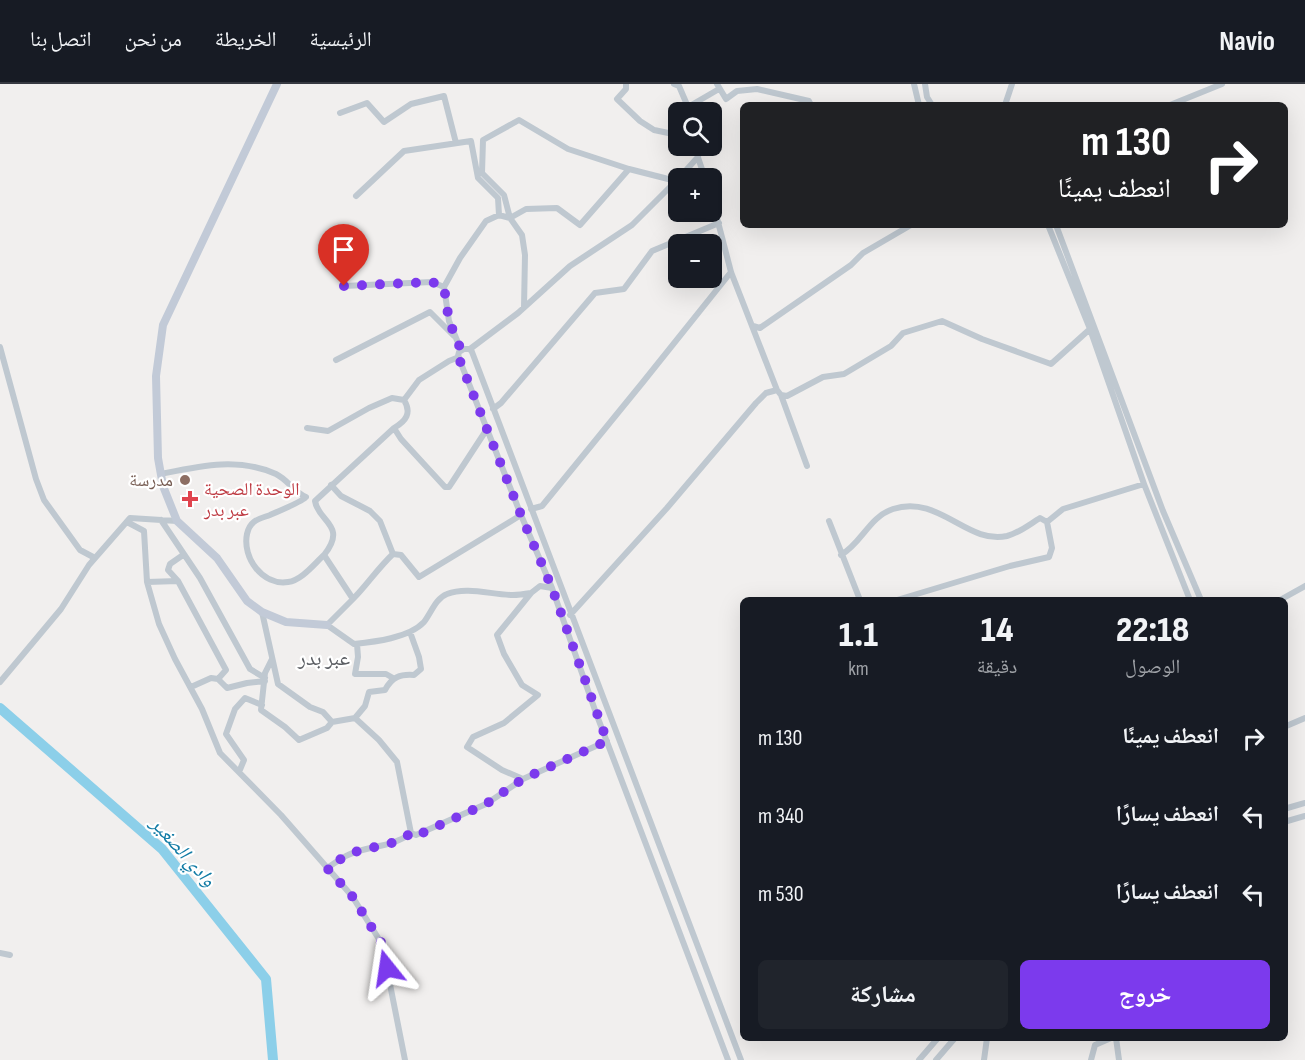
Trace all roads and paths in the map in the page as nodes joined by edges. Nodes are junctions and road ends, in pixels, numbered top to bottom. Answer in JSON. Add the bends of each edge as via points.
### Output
{"nodes":[{"id":1,"x":277,"y":84,"type":"edge"},
{"id":2,"x":626,"y":84,"type":"edge"},
{"id":3,"x":674,"y":84,"type":"edge"},
{"id":4,"x":914,"y":84,"type":"edge"},
{"id":5,"x":926,"y":84,"type":"edge"},
{"id":6,"x":1012,"y":84,"type":"edge"},
{"id":7,"x":1222,"y":84,"type":"edge"},
{"id":8,"x":718,"y":86,"type":"edge"},
{"id":9,"x":810,"y":102,"type":"edge"},
{"id":10,"x":918,"y":102,"type":"edge"},
{"id":11,"x":930,"y":102,"type":"edge"},
{"id":12,"x":1006,"y":102,"type":"edge"},
{"id":13,"x":1177,"y":102,"type":"edge"},
{"id":14,"x":340,"y":113,"type":"dead end"},
{"id":15,"x":668,"y":133,"type":"edge"},
{"id":16,"x":456,"y":143,"type":"junction"},
{"id":17,"x":698,"y":157,"type":"joint"},
{"id":18,"x":688,"y":168,"type":"edge"},
{"id":19,"x":702,"y":168,"type":"edge"},
{"id":20,"x":629,"y":169,"type":"junction"},
{"id":21,"x":668,"y":178,"type":"edge"},
{"id":22,"x":668,"y":190,"type":"edge"},
{"id":23,"x":356,"y":195,"type":"dead end"},
{"id":24,"x":499,"y":215,"type":"junction"},
{"id":25,"x":510,"y":218,"type":"junction"},
{"id":26,"x":718,"y":223,"type":"joint"},
{"id":27,"x":906,"y":228,"type":"edge"},
{"id":28,"x":1049,"y":228,"type":"edge"},
{"id":29,"x":1057,"y":228,"type":"edge"},
{"id":30,"x":730,"y":272,"type":"junction"},
{"id":31,"x":344,"y":286,"type":"dead end"},
{"id":32,"x":444,"y":287,"type":"junction"},
{"id":33,"x":524,"y":307,"type":"junction"},
{"id":34,"x":753,"y":326,"type":"junction"},
{"id":35,"x":1090,"y":329,"type":"junction"},
{"id":36,"x":457,"y":339,"type":"junction"},
{"id":37,"x":0,"y":347,"type":"edge"},
{"id":38,"x":461,"y":350,"type":"junction"},
{"id":39,"x":470,"y":350,"type":"junction"},
{"id":40,"x":459,"y":357,"type":"junction"},
{"id":41,"x":336,"y":360,"type":"dead end"},
{"id":42,"x":779,"y":393,"type":"junction"},
{"id":43,"x":404,"y":400,"type":"junction"},
{"id":44,"x":493,"y":408,"type":"junction"},
{"id":45,"x":307,"y":428,"type":"dead end"},
{"id":46,"x":394,"y":428,"type":"junction"},
{"id":47,"x":487,"y":429,"type":"junction"},
{"id":48,"x":807,"y":466,"type":"dead end"},
{"id":49,"x":161,"y":474,"type":"junction"},
{"id":50,"x":331,"y":484,"type":"junction"},
{"id":51,"x":1144,"y":484,"type":"junction"},
{"id":52,"x":531,"y":509,"type":"junction"},
{"id":53,"x":521,"y":515,"type":"junction"},
{"id":54,"x":161,"y":520,"type":"junction"},
{"id":55,"x":177,"y":521,"type":"junction"},
{"id":56,"x":829,"y":521,"type":"dead end"},
{"id":57,"x":127,"y":522,"type":"junction"},
{"id":58,"x":1047,"y":522,"type":"junction"},
{"id":59,"x":393,"y":554,"type":"junction"},
{"id":60,"x":183,"y":555,"type":"junction"},
{"id":61,"x":324,"y":555,"type":"junction"},
{"id":62,"x":841,"y":555,"type":"junction"},
{"id":63,"x":95,"y":558,"type":"junction"},
{"id":64,"x":178,"y":581,"type":"junction"},
{"id":65,"x":147,"y":582,"type":"junction"},
{"id":66,"x":1305,"y":586,"type":"edge"},
{"id":67,"x":552,"y":588,"type":"junction"},
{"id":68,"x":531,"y":593,"type":"junction"},
{"id":69,"x":859,"y":597,"type":"edge"},
{"id":70,"x":907,"y":597,"type":"edge"},
{"id":71,"x":1189,"y":597,"type":"edge"},
{"id":72,"x":1200,"y":597,"type":"edge"},
{"id":73,"x":1285,"y":597,"type":"edge"},
{"id":74,"x":352,"y":599,"type":"junction"},
{"id":75,"x":262,"y":612,"type":"junction"},
{"id":76,"x":570,"y":615,"type":"junction"},
{"id":77,"x":327,"y":625,"type":"junction"},
{"id":78,"x":410,"y":632,"type":"junction"},
{"id":79,"x":357,"y":644,"type":"junction"},
{"id":80,"x":272,"y":659,"type":"junction"},
{"id":81,"x":393,"y":678,"type":"junction"},
{"id":82,"x":218,"y":679,"type":"junction"},
{"id":83,"x":265,"y":679,"type":"junction"},
{"id":84,"x":0,"y":682,"type":"edge"},
{"id":85,"x":190,"y":687,"type":"junction"},
{"id":86,"x":262,"y":705,"type":"junction"},
{"id":87,"x":355,"y":718,"type":"junction"},
{"id":88,"x":1305,"y":718,"type":"edge"},
{"id":89,"x":332,"y":722,"type":"junction"},
{"id":90,"x":1288,"y":724,"type":"edge"},
{"id":91,"x":607,"y":741,"type":"junction"},
{"id":92,"x":239,"y":772,"type":"junction"},
{"id":93,"x":523,"y":779,"type":"junction"},
{"id":94,"x":1305,"y":803,"type":"edge"},
{"id":95,"x":1288,"y":808,"type":"edge"},
{"id":96,"x":1305,"y":816,"type":"edge"},
{"id":97,"x":1288,"y":821,"type":"edge"},
{"id":98,"x":411,"y":833,"type":"junction"},
{"id":99,"x":327,"y":868,"type":"junction"},
{"id":100,"x":0,"y":953,"type":"edge"},
{"id":101,"x":10,"y":955,"type":"dead end"},
{"id":102,"x":935,"y":1041,"type":"edge"},
{"id":103,"x":952,"y":1041,"type":"edge"},
{"id":104,"x":987,"y":1041,"type":"edge"},
{"id":105,"x":1105,"y":1041,"type":"edge"},
{"id":106,"x":1116,"y":1041,"type":"edge"},
{"id":107,"x":405,"y":1060,"type":"edge"},
{"id":108,"x":728,"y":1060,"type":"edge"},
{"id":109,"x":741,"y":1060,"type":"edge"},
{"id":110,"x":919,"y":1060,"type":"edge"},
{"id":111,"x":936,"y":1060,"type":"edge"},
{"id":112,"x":984,"y":1060,"type":"edge"},
{"id":113,"x":1090,"y":1060,"type":"edge"},
{"id":114,"x":1119,"y":1060,"type":"edge"}],
"edges":[{"from":1,"to":49,"type":"street","via":[[163,325],[156,376]]},
{"from":2,"to":15,"type":"street","via":[[617,99],[654,130]]},
{"from":3,"to":8,"type":"street","via":[[679,86],[688,106]]},
{"from":4,"to":10,"type":"street"},
{"from":5,"to":11,"type":"street"},
{"from":6,"to":12,"type":"street"},
{"from":7,"to":13,"type":"street"},
{"from":8,"to":9,"type":"street","via":[[726,99],[737,91],[757,89]]},
{"from":14,"to":16,"type":"street","via":[[368,103],[384,122],[411,104],[444,96]]},
{"from":16,"to":23,"type":"street","via":[[404,151]]},
{"from":16,"to":24,"type":"street","via":[[471,141],[478,178],[498,198]]},
{"from":17,"to":18,"type":"street"},
{"from":17,"to":19,"type":"street"},
{"from":20,"to":21,"type":"street"},
{"from":20,"to":25,"type":"street","via":[[580,225],[557,208],[526,209]]},
{"from":20,"to":25,"type":"street","via":[[568,148],[519,120],[483,140],[482,173],[504,195]]},
{"from":22,"to":33,"type":"street","via":[[632,225],[570,266]]},
{"from":24,"to":25,"type":"street"},
{"from":24,"to":32,"type":"street","via":[[486,220]]},
{"from":25,"to":33,"type":"street","via":[[522,235]]},
{"from":26,"to":30,"type":"street"},
{"from":26,"to":44,"type":"street","via":[[652,251],[624,289],[595,293]]},
{"from":27,"to":34,"type":"street","via":[[863,253],[774,320],[760,328]]},
{"from":28,"to":35,"type":"street"},
{"from":29,"to":72,"type":"street","via":[[1163,511]]},
{"from":30,"to":34,"type":"street"},
{"from":30,"to":52,"type":"street","via":[[542,506]]},
{"from":31,"to":32,"type":"street","via":[[432,282]]},
{"from":32,"to":36,"type":"street","via":[[449,321]]},
{"from":33,"to":39,"type":"street"},
{"from":34,"to":42,"type":"street"},
{"from":35,"to":42,"type":"street","via":[[1051,364],[942,321],[903,333],[891,346],[844,374],[823,377],[787,396]]},
{"from":35,"to":51,"type":"street"},
{"from":36,"to":38,"type":"street"},
{"from":36,"to":41,"type":"street","via":[[430,312]]},
{"from":37,"to":63,"type":"street","via":[[44,500],[80,550]]},
{"from":38,"to":39,"type":"street"},
{"from":38,"to":40,"type":"street"},
{"from":39,"to":44,"type":"street"},
{"from":40,"to":43,"type":"street","via":[[419,380]]},
{"from":40,"to":47,"type":"street"},
{"from":42,"to":48,"type":"street"},
{"from":42,"to":76,"type":"street","via":[[766,393],[756,403]]},
{"from":43,"to":45,"type":"street","via":[[392,398],[328,431]]},
{"from":43,"to":46,"type":"street","via":[[408,413]]},
{"from":44,"to":52,"type":"street"},
{"from":46,"to":47,"type":"street","via":[[445,487],[453,482]]},
{"from":46,"to":50,"type":"street"},
{"from":47,"to":53,"type":"street"},
{"from":49,"to":55,"type":"street"},
{"from":49,"to":61,"type":"street","via":[[212,464],[235,464],[278,475],[305,499],[254,520],[246,535],[249,555],[260,574],[271,581],[289,582]]},
{"from":50,"to":59,"type":"street","via":[[341,496],[370,511],[380,521]]},
{"from":50,"to":61,"type":"street","via":[[315,501],[316,509],[333,532],[331,547]]},
{"from":51,"to":58,"type":"street","via":[[1063,509]]},
{"from":51,"to":71,"type":"street"},
{"from":52,"to":76,"type":"street"},
{"from":53,"to":59,"type":"street","via":[[419,577],[401,555]]},
{"from":53,"to":67,"type":"street"},
{"from":54,"to":55,"type":"street"},
{"from":54,"to":57,"type":"street","via":[[130,518]]},
{"from":54,"to":60,"type":"street"},
{"from":55,"to":75,"type":"street","via":[[217,558],[247,601]]},
{"from":56,"to":62,"type":"street"},
{"from":57,"to":63,"type":"street"},
{"from":57,"to":65,"type":"street","via":[[144,531]]},
{"from":58,"to":62,"type":"street","via":[[1040,518],[1006,536],[981,535],[933,510],[912,506],[882,514]]},
{"from":58,"to":70,"type":"street","via":[[1052,548],[1049,556]]},
{"from":59,"to":74,"type":"street"},
{"from":60,"to":64,"type":"street","via":[[168,566]]},
{"from":60,"to":83,"type":"street","via":[[200,578],[250,669]]},
{"from":61,"to":74,"type":"street"},
{"from":62,"to":69,"type":"street"},
{"from":63,"to":84,"type":"street","via":[[61,609]]},
{"from":64,"to":65,"type":"street"},
{"from":64,"to":82,"type":"street","via":[[226,670]]},
{"from":65,"to":85,"type":"street","via":[[162,632]]},
{"from":66,"to":73,"type":"street"},
{"from":67,"to":68,"type":"street","via":[[540,586]]},
{"from":67,"to":91,"type":"street"},
{"from":68,"to":78,"type":"street","via":[[444,594],[423,622]]},
{"from":68,"to":93,"type":"street","via":[[497,634],[522,685],[538,694],[504,723],[473,737],[467,747]]},
{"from":74,"to":77,"type":"street"},
{"from":75,"to":77,"type":"street","via":[[286,622]]},
{"from":75,"to":80,"type":"street"},
{"from":76,"to":109,"type":"street"},
{"from":77,"to":79,"type":"street"},
{"from":78,"to":79,"type":"street","via":[[394,639]]},
{"from":78,"to":81,"type":"street","via":[[421,669],[414,675]]},
{"from":79,"to":81,"type":"street","via":[[355,674],[378,673]]},
{"from":80,"to":83,"type":"street"},
{"from":80,"to":89,"type":"street","via":[[278,684]]},
{"from":81,"to":87,"type":"street","via":[[385,690],[369,692],[365,706]]},
{"from":82,"to":83,"type":"street","via":[[227,688]]},
{"from":82,"to":85,"type":"street"},
{"from":83,"to":86,"type":"street"},
{"from":85,"to":92,"type":"street","via":[[220,753]]},
{"from":86,"to":89,"type":"street","via":[[261,710],[299,740]]},
{"from":86,"to":92,"type":"street","via":[[245,698],[235,709],[226,734],[244,760]]},
{"from":87,"to":89,"type":"street"},
{"from":87,"to":98,"type":"street","via":[[397,762]]},
{"from":88,"to":90,"type":"street"},
{"from":91,"to":93,"type":"street"},
{"from":91,"to":108,"type":"street"},
{"from":92,"to":99,"type":"street"},
{"from":93,"to":98,"type":"street","via":[[486,804],[416,836]]},
{"from":94,"to":95,"type":"street"},
{"from":96,"to":97,"type":"street"},
{"from":98,"to":99,"type":"street","via":[[383,847],[348,855]]},
{"from":99,"to":107,"type":"street","via":[[352,896],[382,944]]},
{"from":100,"to":101,"type":"street"},
{"from":102,"to":110,"type":"street"},
{"from":103,"to":111,"type":"street"},
{"from":104,"to":112,"type":"street"},
{"from":105,"to":113,"type":"street","via":[[1095,1046]]},
{"from":106,"to":114,"type":"street"}]}
